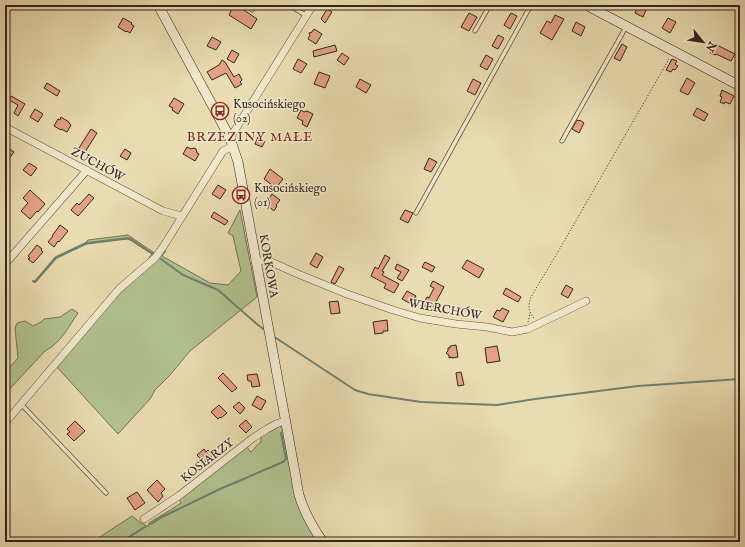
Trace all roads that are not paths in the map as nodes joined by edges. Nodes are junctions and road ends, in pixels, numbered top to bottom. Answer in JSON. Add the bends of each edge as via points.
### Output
{"nodes":[{"id":1,"x":158,"y":5,"type":"edge"},
{"id":2,"x":256,"y":5,"type":"edge"},
{"id":3,"x":289,"y":5,"type":"edge"},
{"id":4,"x":313,"y":5,"type":"edge"},
{"id":5,"x":490,"y":5,"type":"edge"},
{"id":6,"x":531,"y":5,"type":"edge"},
{"id":7,"x":586,"y":5,"type":"edge"},
{"id":8,"x":252,"y":10,"type":"dead end"},
{"id":9,"x":306,"y":16,"type":"junction"},
{"id":10,"x":627,"y":26,"type":"junction"},
{"id":11,"x":475,"y":31,"type":"dead end"},
{"id":12,"x":740,"y":86,"type":"edge"},
{"id":13,"x":5,"y":126,"type":"edge"},
{"id":14,"x":562,"y":141,"type":"dead end"},
{"id":15,"x":231,"y":142,"type":"junction"},
{"id":16,"x":87,"y":170,"type":"junction"},
{"id":17,"x":416,"y":214,"type":"dead end"},
{"id":18,"x":183,"y":215,"type":"junction"},
{"id":19,"x":256,"y":261,"type":"junction"},
{"id":20,"x":5,"y":264,"type":"edge"},
{"id":21,"x":586,"y":301,"type":"dead end"},
{"id":22,"x":21,"y":404,"type":"junction"},
{"id":23,"x":285,"y":420,"type":"junction"},
{"id":24,"x":5,"y":423,"type":"edge"},
{"id":25,"x":106,"y":493,"type":"dead end"},
{"id":26,"x":144,"y":519,"type":"dead end"},
{"id":27,"x":323,"y":542,"type":"edge"}],
"edges":[{"from":1,"to":15,"type":"street","name":"KORKOWA"},
{"from":2,"to":8,"type":"lane"},
{"from":3,"to":9,"type":"lane"},
{"from":4,"to":9,"type":"street"},
{"from":5,"to":11,"type":"lane"},
{"from":6,"to":17,"type":"lane"},
{"from":7,"to":10,"type":"street"},
{"from":9,"to":15,"type":"street"},
{"from":10,"to":12,"type":"street"},
{"from":10,"to":14,"type":"lane"},
{"from":13,"to":16,"type":"street","name":"ZUCHÓW"},
{"from":15,"to":18,"type":"street"},
{"from":15,"to":19,"type":"street","name":"KORKOWA","via":[[238,162]]},
{"from":16,"to":18,"type":"street","name":"ZUCHÓW","via":[[163,211]]},
{"from":16,"to":20,"type":"street"},
{"from":18,"to":22,"type":"street","via":[[155,258],[120,289]]},
{"from":19,"to":21,"type":"street","name":"WIERCHÓW","via":[[269,261],[347,294],[420,318],[512,332],[528,329]]},
{"from":19,"to":23,"type":"street","name":"KORKOWA"},
{"from":22,"to":24,"type":"street"},
{"from":22,"to":25,"type":"lane"},
{"from":23,"to":26,"type":"street","name":"KOSIARZY","via":[[252,438],[180,495]]},
{"from":23,"to":27,"type":"street","name":"KORKOWA","via":[[300,496]]}]}
